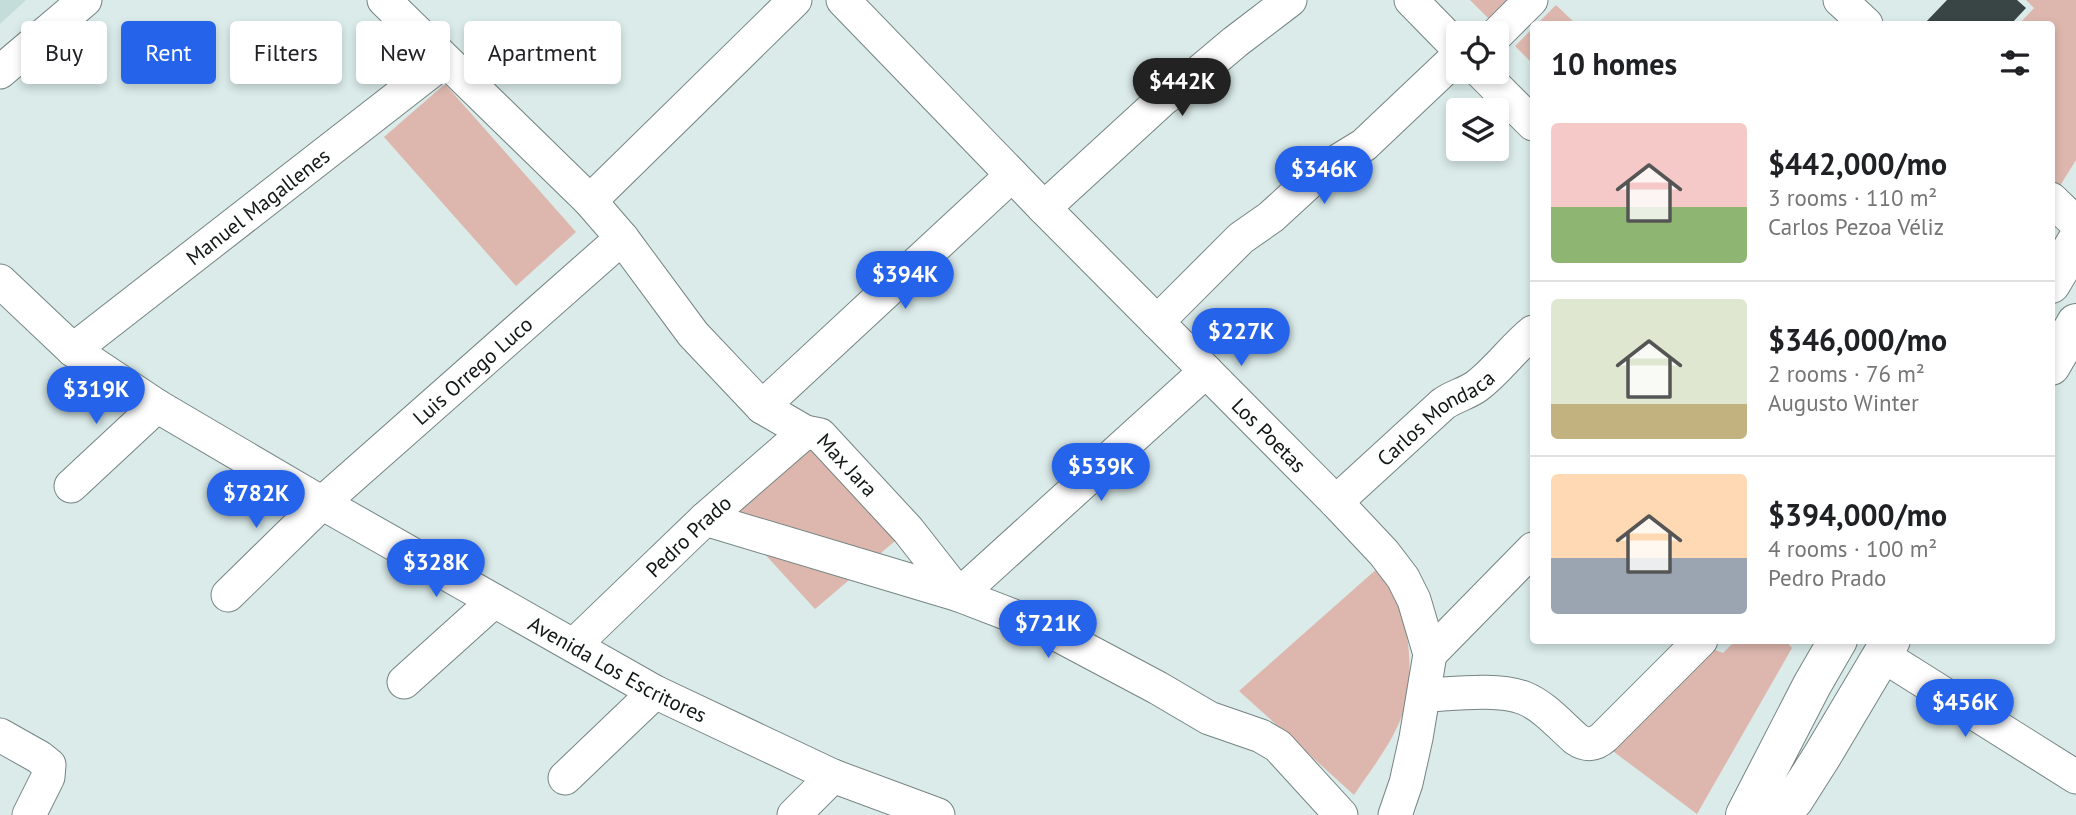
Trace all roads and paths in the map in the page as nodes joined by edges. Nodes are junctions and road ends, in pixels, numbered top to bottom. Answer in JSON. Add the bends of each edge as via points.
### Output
{"nodes":[{"id":1,"x":85,"y":0,"type":"edge"},
{"id":2,"x":796,"y":0,"type":"edge"},
{"id":3,"x":1290,"y":0,"type":"edge"},
{"id":4,"x":1411,"y":0,"type":"edge"},
{"id":5,"x":1531,"y":0,"type":"edge"},
{"id":6,"x":1840,"y":0,"type":"edge"},
{"id":7,"x":388,"y":1,"type":"edge"},
{"id":8,"x":862,"y":6,"type":"edge"},
{"id":9,"x":407,"y":21,"type":"edge"},
{"id":10,"x":1863,"y":21,"type":"edge"},
{"id":11,"x":1509,"y":22,"type":"edge"},
{"id":12,"x":1446,"y":36,"type":"edge"},
{"id":13,"x":450,"y":67,"type":"edge"},
{"id":14,"x":1446,"y":67,"type":"edge"},
{"id":15,"x":0,"y":72,"type":"edge"},
{"id":16,"x":414,"y":84,"type":"edge"},
{"id":17,"x":1493,"y":84,"type":"edge"},
{"id":18,"x":1530,"y":121,"type":"edge"},
{"id":19,"x":1012,"y":175,"type":"junction"},
{"id":20,"x":590,"y":201,"type":"junction"},
{"id":21,"x":2055,"y":203,"type":"edge"},
{"id":22,"x":1044,"y":208,"type":"junction"},
{"id":23,"x":2076,"y":222,"type":"edge"},
{"id":24,"x":622,"y":237,"type":"junction"},
{"id":25,"x":2076,"y":242,"type":"edge"},
{"id":26,"x":2055,"y":277,"type":"edge"},
{"id":27,"x":2,"y":290,"type":"edge"},
{"id":28,"x":1157,"y":322,"type":"junction"},
{"id":29,"x":2076,"y":323,"type":"edge"},
{"id":30,"x":1530,"y":335,"type":"edge"},
{"id":31,"x":73,"y":350,"type":"junction"},
{"id":32,"x":2055,"y":359,"type":"edge"},
{"id":33,"x":1206,"y":371,"type":"junction"},
{"id":34,"x":157,"y":406,"type":"junction"},
{"id":35,"x":762,"y":407,"type":"junction"},
{"id":36,"x":805,"y":432,"type":"junction"},
{"id":37,"x":71,"y":486,"type":"dead end"},
{"id":38,"x":1336,"y":502,"type":"junction"},
{"id":39,"x":322,"y":503,"type":"junction"},
{"id":40,"x":705,"y":519,"type":"junction"},
{"id":41,"x":1530,"y":552,"type":"edge"},
{"id":42,"x":959,"y":595,"type":"junction"},
{"id":43,"x":229,"y":596,"type":"dead end"},
{"id":44,"x":494,"y":601,"type":"junction"},
{"id":45,"x":1697,"y":644,"type":"edge"},
{"id":46,"x":1836,"y":644,"type":"edge"},
{"id":47,"x":574,"y":645,"type":"junction"},
{"id":48,"x":1883,"y":645,"type":"edge"},
{"id":49,"x":1430,"y":654,"type":"junction"},
{"id":50,"x":404,"y":682,"type":"dead end"},
{"id":51,"x":655,"y":692,"type":"junction"},
{"id":52,"x":1424,"y":695,"type":"junction"},
{"id":53,"x":0,"y":735,"type":"edge"},
{"id":54,"x":833,"y":776,"type":"junction"},
{"id":55,"x":2076,"y":777,"type":"edge"},
{"id":56,"x":565,"y":778,"type":"dead end"},
{"id":57,"x":29,"y":815,"type":"edge"},
{"id":58,"x":794,"y":815,"type":"edge"},
{"id":59,"x":938,"y":815,"type":"edge"},
{"id":60,"x":1341,"y":815,"type":"edge"},
{"id":61,"x":1395,"y":815,"type":"edge"},
{"id":62,"x":1745,"y":815,"type":"edge"},
{"id":63,"x":1781,"y":815,"type":"edge"}],
"edges":[{"from":1,"to":15,"type":"street"},
{"from":2,"to":20,"type":"street"},
{"from":3,"to":22,"type":"street","via":[[1163,99]]},
{"from":4,"to":12,"type":"street"},
{"from":5,"to":11,"type":"street"},
{"from":6,"to":10,"type":"street"},
{"from":7,"to":9,"type":"street","name":"Max Jara"},
{"from":8,"to":19,"type":"street","name":"Los Poetas"},
{"from":13,"to":20,"type":"street","name":"Max Jara"},
{"from":14,"to":28,"type":"street","via":[[1364,145],[1320,172],[1241,238]]},
{"from":16,"to":31,"type":"street","name":"Manuel Magallenes"},
{"from":17,"to":18,"type":"street"},
{"from":19,"to":22,"type":"street","name":"Los Poetas"},
{"from":19,"to":35,"type":"street"},
{"from":20,"to":24,"type":"street","name":"Max Jara"},
{"from":21,"to":23,"type":"street"},
{"from":22,"to":28,"type":"street","name":"Los Poetas"},
{"from":24,"to":35,"type":"street","name":"Max Jara","via":[[694,334]]},
{"from":24,"to":39,"type":"street","name":"Luis Orrego Luco"},
{"from":25,"to":26,"type":"main road"},
{"from":27,"to":31,"type":"street","name":"Avenida Los Escritores"},
{"from":28,"to":33,"type":"street","name":"Los Poetas"},
{"from":29,"to":32,"type":"main road"},
{"from":30,"to":38,"type":"street","name":"Carlos Mondaca","via":[[1477,386],[1443,404]]},
{"from":31,"to":34,"type":"street","name":"Avenida Los Escritores"},
{"from":33,"to":38,"type":"street","name":"Los Poetas"},
{"from":33,"to":42,"type":"street"},
{"from":34,"to":37,"type":"street"},
{"from":34,"to":39,"type":"street","name":"Avenida Los Escritores"},
{"from":35,"to":36,"type":"street","name":"Max Jara"},
{"from":36,"to":40,"type":"street","name":"Pedro Prado"},
{"from":36,"to":42,"type":"street","name":"Max Jara","via":[[820,435],[908,530]]},
{"from":38,"to":49,"type":"street","name":"Los Poetas","via":[[1403,578]]},
{"from":39,"to":43,"type":"street","name":"Luis Orrego Luco"},
{"from":39,"to":44,"type":"street","name":"Avenida Los Escritores"},
{"from":40,"to":42,"type":"street"},
{"from":40,"to":47,"type":"street","name":"Pedro Prado"},
{"from":41,"to":49,"type":"street"},
{"from":42,"to":60,"type":"street","via":[[1045,628],[1209,718],[1261,736],[1278,746]]},
{"from":44,"to":47,"type":"street","name":"Avenida Los Escritores"},
{"from":44,"to":50,"type":"street"},
{"from":45,"to":52,"type":"street","via":[[1593,744],[1581,743],[1544,709],[1524,698],[1500,693]]},
{"from":46,"to":62,"type":"main road"},
{"from":47,"to":51,"type":"street","name":"Avenida Los Escritores"},
{"from":48,"to":55,"type":"street"},
{"from":48,"to":63,"type":"main road","via":[[1822,756]]},
{"from":49,"to":52,"type":"street","name":"Los Poetas"},
{"from":51,"to":54,"type":"street","name":"Avenida Los Escritores"},
{"from":51,"to":56,"type":"street"},
{"from":52,"to":61,"type":"street","name":"Los Poetas"},
{"from":53,"to":57,"type":"street","via":[[49,765],[48,778]]},
{"from":54,"to":58,"type":"street"},
{"from":54,"to":59,"type":"street","name":"Avenida Los Escritores"}]}
